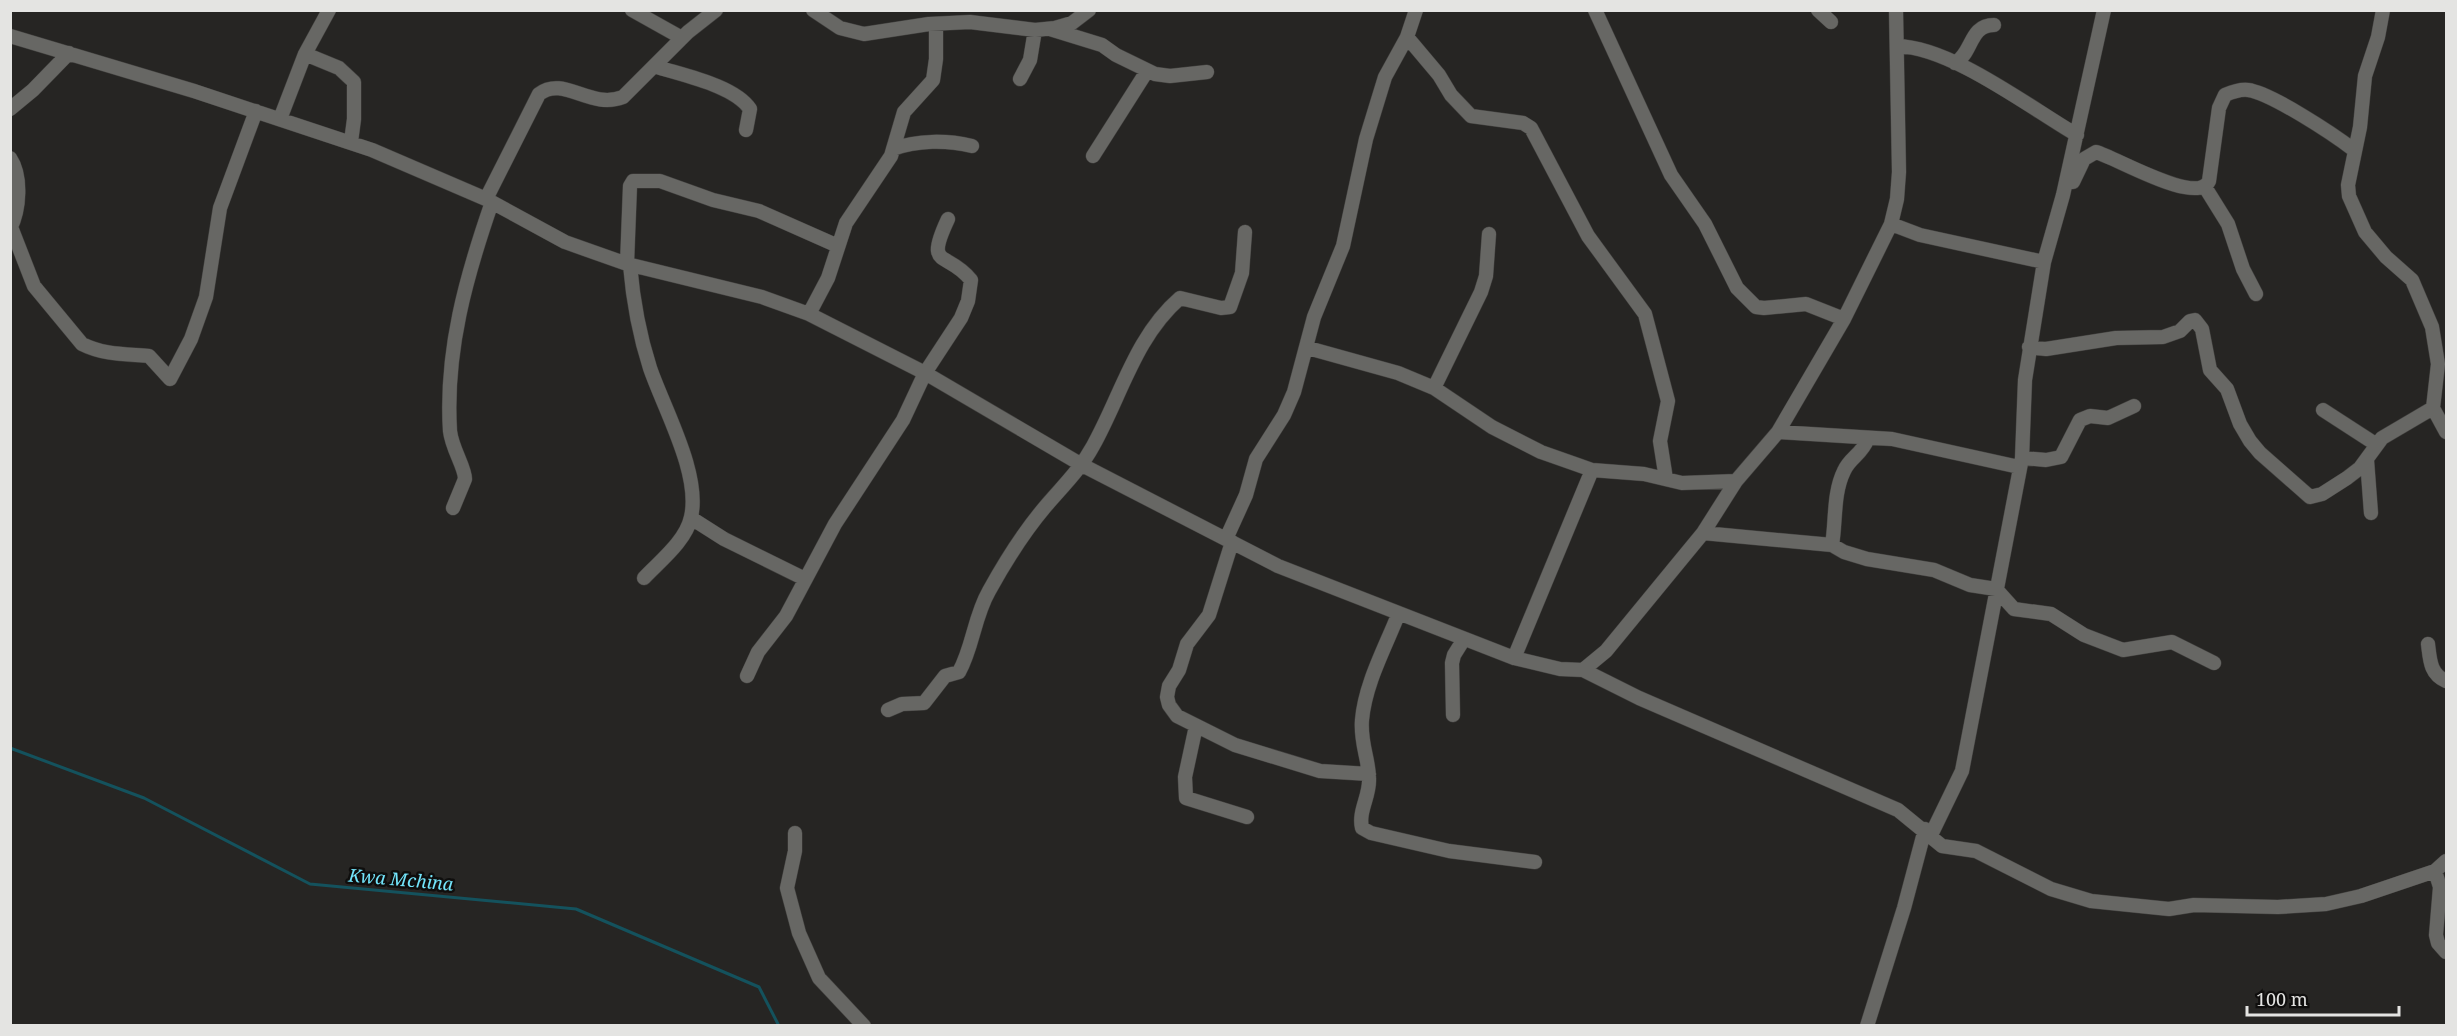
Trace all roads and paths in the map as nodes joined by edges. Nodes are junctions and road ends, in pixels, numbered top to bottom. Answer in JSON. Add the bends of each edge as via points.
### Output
{"nodes":[{"id":1,"x":329,"y":10,"type":"edge"},
{"id":2,"x":632,"y":10,"type":"edge"},
{"id":3,"x":716,"y":10,"type":"edge"},
{"id":4,"x":813,"y":10,"type":"edge"},
{"id":5,"x":1089,"y":10,"type":"edge"},
{"id":6,"x":1416,"y":10,"type":"edge"},
{"id":7,"x":1595,"y":10,"type":"edge"},
{"id":8,"x":1818,"y":10,"type":"edge"},
{"id":9,"x":1896,"y":10,"type":"edge"},
{"id":10,"x":2104,"y":10,"type":"edge"},
{"id":11,"x":2383,"y":10,"type":"edge"},
{"id":12,"x":933,"y":20,"type":"edge"},
{"id":13,"x":1831,"y":22,"type":"dead end"},
{"id":14,"x":1994,"y":25,"type":"dead end"},
{"id":15,"x":1050,"y":29,"type":"junction"},
{"id":16,"x":1035,"y":30,"type":"junction"},
{"id":17,"x":10,"y":36,"type":"edge"},
{"id":18,"x":1407,"y":37,"type":"junction"},
{"id":19,"x":682,"y":38,"type":"junction"},
{"id":20,"x":1897,"y":46,"type":"junction"},
{"id":21,"x":69,"y":53,"type":"junction"},
{"id":22,"x":305,"y":54,"type":"junction"},
{"id":23,"x":1955,"y":63,"type":"junction"},
{"id":24,"x":654,"y":66,"type":"junction"},
{"id":25,"x":1148,"y":71,"type":"junction"},
{"id":26,"x":1207,"y":72,"type":"dead end"},
{"id":27,"x":1020,"y":79,"type":"dead end"},
{"id":28,"x":10,"y":109,"type":"edge"},
{"id":29,"x":256,"y":111,"type":"junction"},
{"id":30,"x":279,"y":119,"type":"junction"},
{"id":31,"x":746,"y":130,"type":"dead end"},
{"id":32,"x":2076,"y":135,"type":"junction"},
{"id":33,"x":351,"y":142,"type":"junction"},
{"id":34,"x":972,"y":146,"type":"dead end"},
{"id":35,"x":893,"y":149,"type":"junction"},
{"id":36,"x":2354,"y":150,"type":"junction"},
{"id":37,"x":1093,"y":156,"type":"dead end"},
{"id":38,"x":10,"y":158,"type":"edge"},
{"id":39,"x":2205,"y":187,"type":"junction"},
{"id":40,"x":2063,"y":195,"type":"junction"},
{"id":41,"x":489,"y":201,"type":"junction"},
{"id":42,"x":948,"y":219,"type":"dead end"},
{"id":43,"x":1891,"y":225,"type":"junction"},
{"id":44,"x":11,"y":228,"type":"edge"},
{"id":45,"x":1245,"y":232,"type":"dead end"},
{"id":46,"x":1489,"y":234,"type":"dead end"},
{"id":47,"x":838,"y":246,"type":"junction"},
{"id":48,"x":2044,"y":262,"type":"junction"},
{"id":49,"x":628,"y":265,"type":"junction"},
{"id":50,"x":2256,"y":294,"type":"dead end"},
{"id":51,"x":809,"y":314,"type":"junction"},
{"id":52,"x":1844,"y":319,"type":"junction"},
{"id":53,"x":2029,"y":347,"type":"junction"},
{"id":54,"x":1308,"y":348,"type":"junction"},
{"id":55,"x":925,"y":373,"type":"junction"},
{"id":56,"x":1434,"y":387,"type":"junction"},
{"id":57,"x":2134,"y":406,"type":"dead end"},
{"id":58,"x":2433,"y":408,"type":"junction"},
{"id":59,"x":2323,"y":410,"type":"dead end"},
{"id":60,"x":1778,"y":432,"type":"junction"},
{"id":61,"x":2446,"y":432,"type":"edge"},
{"id":62,"x":1868,"y":438,"type":"junction"},
{"id":63,"x":2377,"y":445,"type":"junction"},
{"id":64,"x":2367,"y":460,"type":"junction"},
{"id":65,"x":2020,"y":462,"type":"junction"},
{"id":66,"x":1082,"y":465,"type":"junction"},
{"id":67,"x":1592,"y":470,"type":"junction"},
{"id":68,"x":1666,"y":479,"type":"junction"},
{"id":69,"x":1736,"y":481,"type":"junction"},
{"id":70,"x":453,"y":508,"type":"dead end"},
{"id":71,"x":2371,"y":513,"type":"dead end"},
{"id":72,"x":691,"y":518,"type":"junction"},
{"id":73,"x":1703,"y":533,"type":"junction"},
{"id":74,"x":1229,"y":540,"type":"junction"},
{"id":75,"x":1832,"y":545,"type":"junction"},
{"id":76,"x":644,"y":578,"type":"dead end"},
{"id":77,"x":805,"y":579,"type":"junction"},
{"id":78,"x":1996,"y":589,"type":"junction"},
{"id":79,"x":1398,"y":615,"type":"junction"},
{"id":80,"x":1464,"y":639,"type":"junction"},
{"id":81,"x":2428,"y":644,"type":"dead end"},
{"id":82,"x":1514,"y":658,"type":"junction"},
{"id":83,"x":2214,"y":663,"type":"dead end"},
{"id":84,"x":1583,"y":670,"type":"junction"},
{"id":85,"x":747,"y":676,"type":"dead end"},
{"id":86,"x":2446,"y":681,"type":"edge"},
{"id":87,"x":888,"y":710,"type":"dead end"},
{"id":88,"x":1453,"y":715,"type":"dead end"},
{"id":89,"x":1196,"y":726,"type":"junction"},
{"id":90,"x":1369,"y":774,"type":"junction"},
{"id":91,"x":1247,"y":817,"type":"dead end"},
{"id":92,"x":1928,"y":832,"type":"junction"},
{"id":93,"x":795,"y":833,"type":"dead end"},
{"id":94,"x":2446,"y":861,"type":"edge"},
{"id":95,"x":1535,"y":862,"type":"dead end"},
{"id":96,"x":2435,"y":871,"type":"junction"},
{"id":97,"x":2446,"y":952,"type":"edge"},
{"id":98,"x":864,"y":1026,"type":"edge"},
{"id":99,"x":1867,"y":1026,"type":"edge"}],
"edges":[{"from":1,"to":22,"type":"street"},
{"from":2,"to":19,"type":"street"},
{"from":3,"to":19,"type":"street"},
{"from":4,"to":12,"type":"street","via":[[840,28],[864,34]]},
{"from":5,"to":15,"type":"street","via":[[1072,23]]},
{"from":6,"to":18,"type":"street"},
{"from":7,"to":52,"type":"street","via":[[1671,175],[1697,211],[1737,288],[1756,307],[1806,304]]},
{"from":8,"to":13,"type":"street"},
{"from":9,"to":20,"type":"street"},
{"from":10,"to":32,"type":"street"},
{"from":11,"to":36,"type":"street","via":[[2366,76]]},
{"from":12,"to":16,"type":"street"},
{"from":12,"to":35,"type":"street","via":[[933,80],[904,112]]},
{"from":14,"to":23,"type":"street","via":[[1977,31]]},
{"from":15,"to":16,"type":"street"},
{"from":15,"to":25,"type":"street","via":[[1102,45]]},
{"from":16,"to":27,"type":"street","via":[[1030,60]]},
{"from":17,"to":21,"type":"street"},
{"from":18,"to":54,"type":"street","via":[[1385,77],[1366,140],[1343,246],[1314,317]]},
{"from":18,"to":68,"type":"street","via":[[1471,116],[1523,123],[1531,128],[1588,236],[1645,314],[1668,401],[1660,441]]},
{"from":19,"to":24,"type":"street"},
{"from":20,"to":23,"type":"street","via":[[1929,50]]},
{"from":20,"to":43,"type":"street","via":[[1899,172]]},
{"from":21,"to":28,"type":"street"},
{"from":21,"to":29,"type":"street"},
{"from":22,"to":30,"type":"street"},
{"from":22,"to":33,"type":"street","via":[[339,68],[354,82]]},
{"from":23,"to":32,"type":"street"},
{"from":24,"to":31,"type":"street","via":[[738,97],[750,109]]},
{"from":24,"to":41,"type":"street","via":[[633,88],[613,101],[548,87],[534,103]]},
{"from":25,"to":26,"type":"street","via":[[1170,76]]},
{"from":25,"to":37,"type":"street"},
{"from":29,"to":30,"type":"street"},
{"from":29,"to":44,"type":"street","via":[[220,208],[206,297],[170,380],[149,356],[121,356],[94,350],[72,334],[34,286]]},
{"from":30,"to":33,"type":"street"},
{"from":32,"to":40,"type":"street"},
{"from":33,"to":41,"type":"street"},
{"from":34,"to":35,"type":"street","via":[[923,142]]},
{"from":35,"to":47,"type":"street","via":[[851,212]]},
{"from":36,"to":39,"type":"street","via":[[2330,131],[2261,95],[2236,91],[2225,95],[2219,108]]},
{"from":36,"to":58,"type":"street","via":[[2348,185],[2355,211],[2365,232],[2412,280],[2432,327],[2438,364]]},
{"from":38,"to":44,"type":"street","via":[[18,176]]},
{"from":39,"to":40,"type":"street","via":[[2179,187],[2096,152],[2084,159]]},
{"from":39,"to":50,"type":"street","via":[[2228,224]]},
{"from":40,"to":48,"type":"street"},
{"from":41,"to":49,"type":"street","via":[[565,242]]},
{"from":41,"to":70,"type":"street","via":[[456,325],[450,433],[465,479]]},
{"from":42,"to":55,"type":"street","via":[[939,240],[938,255],[969,277],[972,286],[961,318]]},
{"from":43,"to":48,"type":"street"},
{"from":43,"to":52,"type":"street"},
{"from":45,"to":66,"type":"street","via":[[1242,273],[1230,307],[1180,298],[1164,312],[1126,373]]},
{"from":46,"to":56,"type":"street","via":[[1481,292]]},
{"from":47,"to":49,"type":"street","via":[[778,217],[660,181],[638,179],[630,186]]},
{"from":47,"to":51,"type":"street","via":[[828,278]]},
{"from":48,"to":53,"type":"street"},
{"from":49,"to":51,"type":"street","via":[[762,297]]},
{"from":49,"to":72,"type":"street","via":[[648,360],[686,463]]},
{"from":51,"to":55,"type":"street"},
{"from":52,"to":60,"type":"street"},
{"from":53,"to":64,"type":"street","via":[[2046,349],[2116,338],[2163,337],[2180,332],[2195,320],[2202,329],[2210,370],[2227,389],[2250,441],[2305,494],[2322,494]]},
{"from":53,"to":65,"type":"street"},
{"from":54,"to":56,"type":"street"},
{"from":54,"to":74,"type":"street","via":[[1284,415],[1256,459]]},
{"from":55,"to":66,"type":"street"},
{"from":55,"to":77,"type":"street","via":[[903,420],[835,524]]},
{"from":56,"to":67,"type":"street","via":[[1492,427],[1542,452]]},
{"from":57,"to":65,"type":"street","via":[[2108,418],[2090,416],[2080,420],[2061,458]]},
{"from":58,"to":61,"type":"street"},
{"from":58,"to":63,"type":"street","via":[[2392,431]]},
{"from":59,"to":63,"type":"street"},
{"from":60,"to":62,"type":"street"},
{"from":60,"to":69,"type":"street"},
{"from":62,"to":65,"type":"street"},
{"from":62,"to":75,"type":"street","via":[[1860,455],[1843,472]]},
{"from":63,"to":64,"type":"street"},
{"from":64,"to":71,"type":"street"},
{"from":65,"to":78,"type":"street"},
{"from":66,"to":74,"type":"street"},
{"from":66,"to":87,"type":"street","via":[[1032,523],[988,592],[959,672],[945,676],[924,703]]},
{"from":67,"to":68,"type":"street"},
{"from":67,"to":82,"type":"street"},
{"from":68,"to":69,"type":"street","via":[[1707,484]]},
{"from":69,"to":73,"type":"street"},
{"from":72,"to":76,"type":"street","via":[[680,540]]},
{"from":72,"to":77,"type":"street"},
{"from":73,"to":75,"type":"street"},
{"from":73,"to":84,"type":"street","via":[[1606,651]]},
{"from":74,"to":79,"type":"street","via":[[1278,566]]},
{"from":74,"to":89,"type":"street","via":[[1209,615],[1187,644],[1167,693],[1173,712]]},
{"from":75,"to":78,"type":"street","via":[[1867,559],[1935,570],[1970,585]]},
{"from":77,"to":85,"type":"street"},
{"from":78,"to":83,"type":"street","via":[[2014,609],[2051,614],[2084,635],[2123,650],[2172,642]]},
{"from":78,"to":92,"type":"street","via":[[1962,771]]},
{"from":79,"to":80,"type":"street"},
{"from":79,"to":90,"type":"street","via":[[1367,693],[1362,718],[1362,750]]},
{"from":80,"to":82,"type":"street"},
{"from":80,"to":88,"type":"street","via":[[1452,663]]},
{"from":81,"to":86,"type":"street","via":[[2432,669]]},
{"from":82,"to":84,"type":"street"},
{"from":84,"to":92,"type":"street","via":[[1898,810]]},
{"from":89,"to":90,"type":"street","via":[[1235,745],[1286,762],[1320,771]]},
{"from":89,"to":91,"type":"street","via":[[1185,777],[1186,798]]},
{"from":90,"to":95,"type":"street","via":[[1360,822],[1366,831],[1449,851]]},
{"from":92,"to":96,"type":"street","via":[[1935,843],[1976,851],[2051,889],[2091,901],[2136,907],[2326,904]]},
{"from":92,"to":99,"type":"street"},
{"from":93,"to":98,"type":"street","via":[[787,888],[799,933],[819,978]]},
{"from":94,"to":96,"type":"street"},
{"from":96,"to":97,"type":"street","via":[[2440,887],[2436,935]]}]}
